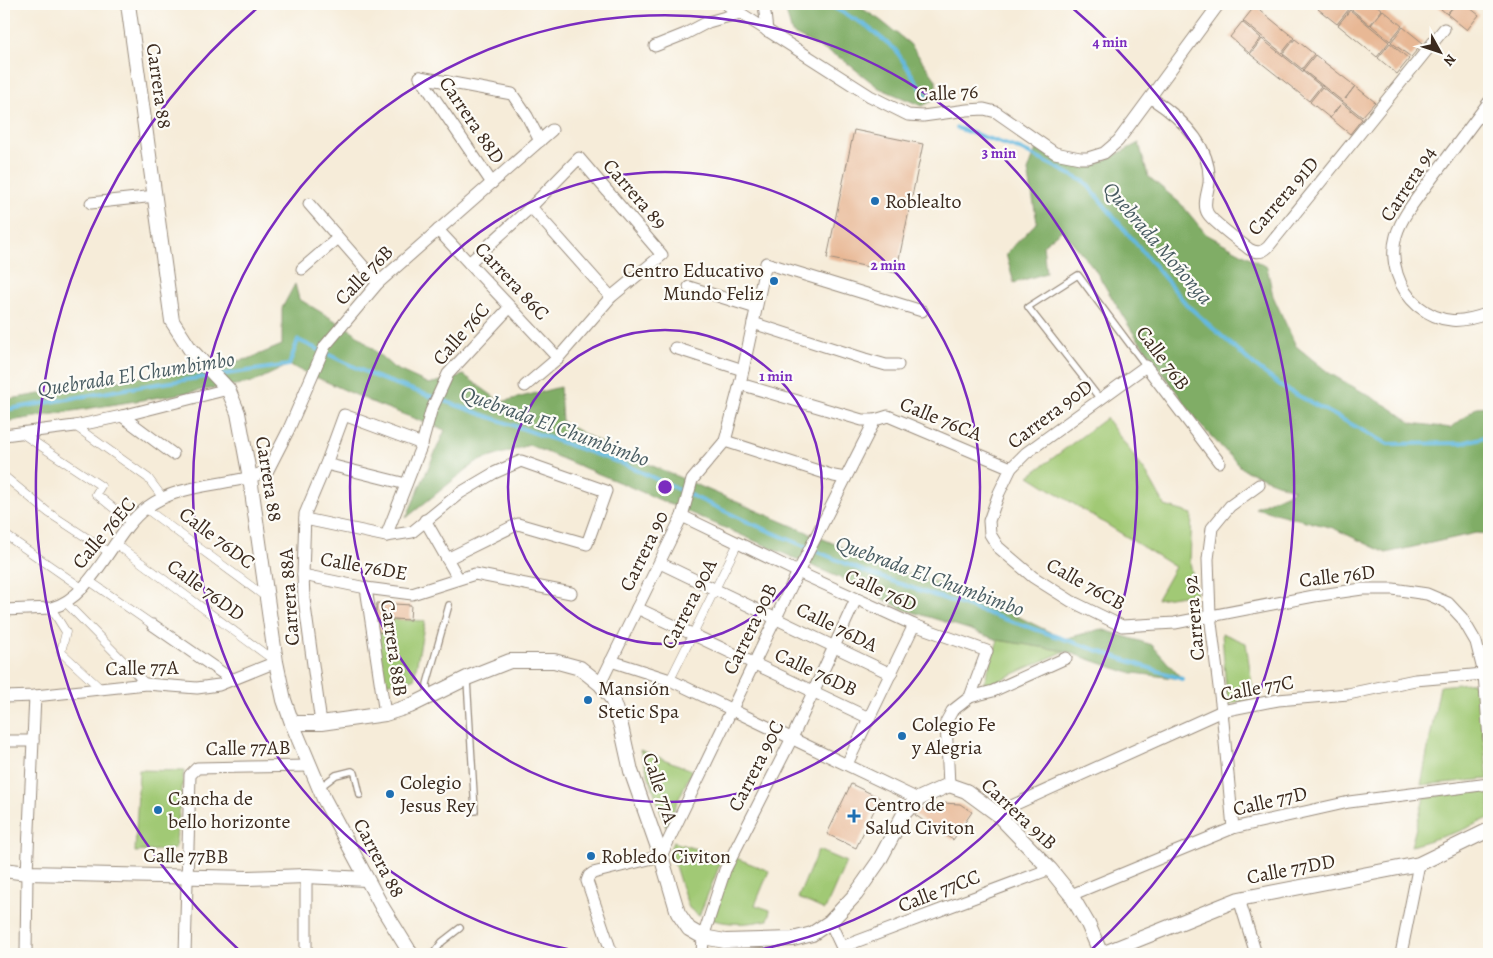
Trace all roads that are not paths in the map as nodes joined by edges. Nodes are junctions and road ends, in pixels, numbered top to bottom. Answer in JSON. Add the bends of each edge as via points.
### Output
{"nodes":[{"id":1,"x":128,"y":4,"type":"edge"},
{"id":2,"x":726,"y":4,"type":"edge"},
{"id":3,"x":764,"y":4,"type":"edge"},
{"id":4,"x":1219,"y":4,"type":"edge"},
{"id":5,"x":740,"y":13,"type":"junction"},
{"id":6,"x":1444,"y":29,"type":"dead end"},
{"id":7,"x":767,"y":31,"type":"junction"},
{"id":8,"x":655,"y":46,"type":"dead end"},
{"id":9,"x":1151,"y":98,"type":"junction"},
{"id":10,"x":1489,"y":102,"type":"edge"},
{"id":11,"x":552,"y":130,"type":"dead end"},
{"id":12,"x":540,"y":141,"type":"junction"},
{"id":13,"x":492,"y":183,"type":"junction"},
{"id":14,"x":155,"y":196,"type":"junction"},
{"id":15,"x":91,"y":203,"type":"dead end"},
{"id":16,"x":308,"y":204,"type":"dead end"},
{"id":17,"x":531,"y":207,"type":"junction"},
{"id":18,"x":438,"y":230,"type":"junction"},
{"id":19,"x":338,"y":238,"type":"junction"},
{"id":20,"x":469,"y":263,"type":"junction"},
{"id":21,"x":302,"y":269,"type":"dead end"},
{"id":22,"x":378,"y":283,"type":"junction"},
{"id":23,"x":689,"y":287,"type":"dead end"},
{"id":24,"x":610,"y":297,"type":"junction"},
{"id":25,"x":510,"y":307,"type":"junction"},
{"id":26,"x":756,"y":308,"type":"junction"},
{"id":27,"x":922,"y":311,"type":"dead end"},
{"id":28,"x":1489,"y":313,"type":"edge"},
{"id":29,"x":752,"y":323,"type":"junction"},
{"id":30,"x":675,"y":348,"type":"dead end"},
{"id":31,"x":558,"y":358,"type":"junction"},
{"id":32,"x":898,"y":365,"type":"dead end"},
{"id":33,"x":1146,"y":366,"type":"junction"},
{"id":34,"x":743,"y":370,"type":"junction"},
{"id":35,"x":219,"y":379,"type":"junction"},
{"id":36,"x":740,"y":384,"type":"junction"},
{"id":37,"x":525,"y":386,"type":"dead end"},
{"id":38,"x":1100,"y":399,"type":"junction"},
{"id":39,"x":122,"y":416,"type":"junction"},
{"id":40,"x":875,"y":420,"type":"junction"},
{"id":41,"x":75,"y":426,"type":"junction"},
{"id":42,"x":21,"y":433,"type":"junction"},
{"id":43,"x":4,"y":435,"type":"edge"},
{"id":44,"x":725,"y":440,"type":"junction"},
{"id":45,"x":422,"y":444,"type":"junction"},
{"id":46,"x":173,"y":454,"type":"dead end"},
{"id":47,"x":1219,"y":462,"type":"dead end"},
{"id":48,"x":326,"y":464,"type":"junction"},
{"id":49,"x":1011,"y":468,"type":"junction"},
{"id":50,"x":4,"y":476,"type":"edge"},
{"id":51,"x":250,"y":478,"type":"junction"},
{"id":52,"x":845,"y":478,"type":"junction"},
{"id":53,"x":406,"y":484,"type":"junction"},
{"id":54,"x":1259,"y":485,"type":"dead end"},
{"id":55,"x":163,"y":498,"type":"junction"},
{"id":56,"x":145,"y":508,"type":"junction"},
{"id":57,"x":682,"y":516,"type":"junction"},
{"id":58,"x":305,"y":519,"type":"junction"},
{"id":59,"x":425,"y":520,"type":"junction"},
{"id":60,"x":132,"y":523,"type":"junction"},
{"id":61,"x":4,"y":534,"type":"edge"},
{"id":62,"x":990,"y":534,"type":"joint"},
{"id":63,"x":386,"y":536,"type":"junction"},
{"id":64,"x":738,"y":544,"type":"junction"},
{"id":65,"x":113,"y":549,"type":"junction"},
{"id":66,"x":447,"y":559,"type":"junction"},
{"id":67,"x":660,"y":563,"type":"junction"},
{"id":68,"x":798,"y":572,"type":"junction"},
{"id":69,"x":303,"y":575,"type":"junction"},
{"id":70,"x":458,"y":578,"type":"junction"},
{"id":71,"x":85,"y":584,"type":"junction"},
{"id":72,"x":366,"y":588,"type":"junction"},
{"id":73,"x":715,"y":590,"type":"junction"},
{"id":74,"x":571,"y":593,"type":"dead end"},
{"id":75,"x":267,"y":598,"type":"junction"},
{"id":76,"x":856,"y":599,"type":"junction"},
{"id":77,"x":66,"y":603,"type":"junction"},
{"id":78,"x":449,"y":605,"type":"dead end"},
{"id":79,"x":51,"y":608,"type":"junction"},
{"id":80,"x":637,"y":608,"type":"junction"},
{"id":81,"x":4,"y":610,"type":"edge"},
{"id":82,"x":1210,"y":615,"type":"junction"},
{"id":83,"x":776,"y":618,"type":"junction"},
{"id":84,"x":153,"y":625,"type":"joint"},
{"id":85,"x":914,"y":625,"type":"junction"},
{"id":86,"x":692,"y":635,"type":"junction"},
{"id":87,"x":834,"y":647,"type":"junction"},
{"id":88,"x":987,"y":651,"type":"joint"},
{"id":89,"x":1066,"y":658,"type":"dead end"},
{"id":90,"x":611,"y":661,"type":"junction"},
{"id":91,"x":276,"y":662,"type":"junction"},
{"id":92,"x":754,"y":664,"type":"junction"},
{"id":93,"x":891,"y":674,"type":"junction"},
{"id":94,"x":1484,"y":674,"type":"junction"},
{"id":95,"x":467,"y":678,"type":"junction"},
{"id":96,"x":232,"y":679,"type":"junction"},
{"id":97,"x":670,"y":680,"type":"junction"},
{"id":98,"x":146,"y":684,"type":"junction"},
{"id":99,"x":600,"y":684,"type":"junction"},
{"id":100,"x":102,"y":689,"type":"junction"},
{"id":101,"x":814,"y":692,"type":"junction"},
{"id":102,"x":35,"y":696,"type":"junction"},
{"id":103,"x":4,"y":697,"type":"edge"},
{"id":104,"x":428,"y":697,"type":"junction"},
{"id":105,"x":970,"y":697,"type":"junction"},
{"id":106,"x":732,"y":709,"type":"junction"},
{"id":107,"x":1222,"y":711,"type":"junction"},
{"id":108,"x":384,"y":714,"type":"junction"},
{"id":109,"x":869,"y":718,"type":"junction"},
{"id":110,"x":292,"y":723,"type":"junction"},
{"id":111,"x":321,"y":723,"type":"junction"},
{"id":112,"x":792,"y":738,"type":"junction"},
{"id":113,"x":1489,"y":738,"type":"edge"},
{"id":114,"x":32,"y":740,"type":"junction"},
{"id":115,"x":4,"y":742,"type":"edge"},
{"id":116,"x":847,"y":764,"type":"junction"},
{"id":117,"x":310,"y":766,"type":"junction"},
{"id":118,"x":1489,"y":784,"type":"edge"},
{"id":119,"x":949,"y":785,"type":"junction"},
{"id":120,"x":320,"y":788,"type":"junction"},
{"id":121,"x":360,"y":795,"type":"dead end"},
{"id":122,"x":918,"y":799,"type":"junction"},
{"id":123,"x":475,"y":811,"type":"dead end"},
{"id":124,"x":996,"y":813,"type":"junction"},
{"id":125,"x":1233,"y":828,"type":"junction"},
{"id":126,"x":1489,"y":830,"type":"edge"},
{"id":127,"x":661,"y":856,"type":"junction"},
{"id":128,"x":1420,"y":864,"type":"junction"},
{"id":129,"x":1050,"y":869,"type":"junction"},
{"id":130,"x":4,"y":870,"type":"edge"},
{"id":131,"x":27,"y":873,"type":"junction"},
{"id":132,"x":186,"y":876,"type":"junction"},
{"id":133,"x":306,"y":876,"type":"junction"},
{"id":134,"x":366,"y":879,"type":"junction"},
{"id":135,"x":1071,"y":896,"type":"junction"},
{"id":136,"x":1239,"y":899,"type":"junction"},
{"id":137,"x":830,"y":922,"type":"junction"},
{"id":138,"x":460,"y":928,"type":"dead end"},
{"id":139,"x":703,"y":937,"type":"junction"},
{"id":140,"x":843,"y":951,"type":"edge"},
{"id":141,"x":26,"y":954,"type":"edge"},
{"id":142,"x":185,"y":954,"type":"edge"},
{"id":143,"x":306,"y":954,"type":"edge"},
{"id":144,"x":411,"y":954,"type":"edge"},
{"id":145,"x":433,"y":954,"type":"edge"},
{"id":146,"x":612,"y":954,"type":"edge"},
{"id":147,"x":702,"y":954,"type":"edge"},
{"id":148,"x":1101,"y":954,"type":"edge"},
{"id":149,"x":1256,"y":954,"type":"edge"},
{"id":150,"x":1401,"y":954,"type":"edge"}],
"edges":[{"from":1,"to":14,"type":"street","name":"Carrera 88"},
{"from":2,"to":5,"type":"street","name":"Calle 76"},
{"from":3,"to":7,"type":"street"},
{"from":4,"to":9,"type":"street"},
{"from":5,"to":7,"type":"street","name":"Calle 76"},
{"from":5,"to":8,"type":"street","via":[[708,22]]},
{"from":6,"to":9,"type":"street","name":"Carrera 91D","via":[[1262,252],[1249,249],[1208,215],[1208,169],[1198,140],[1171,112]]},
{"from":7,"to":9,"type":"street","name":"Calle 76","via":[[870,96],[908,115],[984,109],[996,112],[1055,153],[1071,157],[1088,158],[1109,150]]},
{"from":10,"to":28,"type":"street","name":"Carrera 94","via":[[1407,213],[1394,250],[1401,284],[1409,297],[1430,314],[1451,321]]},
{"from":11,"to":12,"type":"street","name":"Calle 76B"},
{"from":12,"to":13,"type":"street","name":"Calle 76B"},
{"from":12,"to":13,"type":"street","name":"Carrera 88D","via":[[512,94],[420,77]]},
{"from":13,"to":18,"type":"street","name":"Calle 76B"},
{"from":14,"to":15,"type":"street"},
{"from":14,"to":35,"type":"street","name":"Carrera 88","via":[[172,321],[190,349]]},
{"from":16,"to":19,"type":"street"},
{"from":17,"to":20,"type":"street"},
{"from":17,"to":24,"type":"street"},
{"from":17,"to":24,"type":"street","name":"Carrera 89","via":[[579,158],[662,255]]},
{"from":18,"to":20,"type":"street","name":"Carrera 86C"},
{"from":18,"to":22,"type":"street","name":"Calle 76B"},
{"from":19,"to":21,"type":"street"},
{"from":19,"to":22,"type":"street"},
{"from":20,"to":25,"type":"street","name":"Carrera 86C"},
{"from":22,"to":51,"type":"street","name":"Calle 76B","via":[[325,346],[268,470]]},
{"from":23,"to":26,"type":"street"},
{"from":24,"to":31,"type":"street"},
{"from":25,"to":31,"type":"street","name":"Carrera 86C"},
{"from":25,"to":45,"type":"street","name":"Calle 76C","via":[[448,374],[431,411]]},
{"from":26,"to":27,"type":"street","name":"Carrera 90","via":[[766,263]]},
{"from":26,"to":29,"type":"street","name":"Carrera 90"},
{"from":29,"to":32,"type":"street","via":[[865,359]]},
{"from":29,"to":34,"type":"street","name":"Carrera 90"},
{"from":30,"to":34,"type":"street"},
{"from":31,"to":37,"type":"street"},
{"from":33,"to":38,"type":"street","name":"Carrera 90D"},
{"from":33,"to":38,"type":"lane","name":"Calle 76B","via":[[1078,275],[1028,307]]},
{"from":33,"to":47,"type":"street","name":"Calle 76B"},
{"from":34,"to":36,"type":"street","name":"Carrera 90"},
{"from":35,"to":39,"type":"street"},
{"from":35,"to":51,"type":"street","name":"Carrera 88","via":[[238,413]]},
{"from":36,"to":40,"type":"street","name":"Calle 76CA","via":[[862,420]]},
{"from":36,"to":44,"type":"street","name":"Carrera 90"},
{"from":38,"to":49,"type":"street","name":"Carrera 90D","via":[[1026,453]]},
{"from":39,"to":41,"type":"street"},
{"from":39,"to":46,"type":"street"},
{"from":40,"to":49,"type":"street","name":"Calle 76CA","via":[[888,416]]},
{"from":40,"to":52,"type":"street","name":"Carrera 90B"},
{"from":41,"to":42,"type":"street"},
{"from":41,"to":55,"type":"street","via":[[148,478]]},
{"from":42,"to":43,"type":"street"},
{"from":42,"to":60,"type":"street","via":[[101,486],[96,494]]},
{"from":44,"to":52,"type":"street"},
{"from":44,"to":57,"type":"street","name":"Carrera 90","via":[[692,480]]},
{"from":45,"to":48,"type":"street","name":"Carrera 88A","via":[[344,415]]},
{"from":45,"to":53,"type":"street"},
{"from":48,"to":53,"type":"street"},
{"from":48,"to":58,"type":"street","name":"Carrera 88A"},
{"from":49,"to":62,"type":"street","name":"Carrera 90D","via":[[988,521]]},
{"from":50,"to":65,"type":"street","name":"Calle 76DD","via":[[49,513]]},
{"from":51,"to":55,"type":"street","name":"Calle 76EC","via":[[186,489]]},
{"from":51,"to":75,"type":"street","name":"Carrera 88"},
{"from":52,"to":68,"type":"street","name":"Carrera 90B"},
{"from":53,"to":63,"type":"street"},
{"from":54,"to":82,"type":"street","name":"Carrera 92","via":[[1230,506],[1212,528],[1208,559]]},
{"from":55,"to":56,"type":"street","name":"Calle 76EC"},
{"from":56,"to":60,"type":"street","name":"Calle 76EC"},
{"from":56,"to":75,"type":"street","name":"Calle 76DC"},
{"from":57,"to":64,"type":"street","name":"Calle 76D"},
{"from":57,"to":67,"type":"street","name":"Carrera 90"},
{"from":58,"to":63,"type":"street"},
{"from":58,"to":69,"type":"street","name":"Carrera 88A"},
{"from":59,"to":63,"type":"street","via":[[412,532]]},
{"from":59,"to":66,"type":"street"},
{"from":59,"to":66,"type":"street","via":[[460,493],[520,461],[606,491],[587,544],[518,524]]},
{"from":60,"to":65,"type":"street","name":"Calle 76EC"},
{"from":61,"to":71,"type":"street"},
{"from":62,"to":82,"type":"street","name":"Calle 76CB","via":[[998,547],[1033,577],[1071,601],[1122,626],[1175,623]]},
{"from":64,"to":68,"type":"street","name":"Calle 76D"},
{"from":64,"to":73,"type":"street","name":"Carrera 90A"},
{"from":65,"to":71,"type":"street","name":"Calle 76EC"},
{"from":65,"to":91,"type":"street","name":"Calle 76DD"},
{"from":66,"to":70,"type":"street"},
{"from":67,"to":73,"type":"street","name":"Calle 76DA"},
{"from":67,"to":80,"type":"street","name":"Carrera 90"},
{"from":68,"to":76,"type":"street","name":"Calle 76D"},
{"from":68,"to":83,"type":"street","name":"Carrera 90B"},
{"from":69,"to":72,"type":"street","name":"Calle 76DE"},
{"from":69,"to":111,"type":"street","name":"Carrera 88A"},
{"from":70,"to":72,"type":"street","name":"Calle 76DE","via":[[412,594]]},
{"from":70,"to":74,"type":"street","name":"Calle 76DE","via":[[475,574]]},
{"from":71,"to":77,"type":"street","name":"Calle 76EC"},
{"from":71,"to":84,"type":"street"},
{"from":72,"to":108,"type":"street","name":"Carrera 88B"},
{"from":73,"to":83,"type":"street","name":"Calle 76DA"},
{"from":73,"to":86,"type":"street","name":"Carrera 90A"},
{"from":75,"to":91,"type":"street","name":"Carrera 88"},
{"from":76,"to":85,"type":"street","name":"Calle 76D"},
{"from":76,"to":87,"type":"street","name":"Carrera 90C"},
{"from":77,"to":79,"type":"street","name":"Calle 76EC"},
{"from":77,"to":98,"type":"street"},
{"from":78,"to":104,"type":"lane","via":[[428,684]]},
{"from":79,"to":81,"type":"street","name":"Calle 76EC"},
{"from":79,"to":100,"type":"street","via":[[66,632],[61,652]]},
{"from":80,"to":86,"type":"street","name":"Calle 76DB"},
{"from":80,"to":90,"type":"street","name":"Carrera 90"},
{"from":82,"to":94,"type":"street","name":"Calle 76D","via":[[1362,589],[1393,588],[1427,594],[1448,604],[1462,618],[1476,642]]},
{"from":82,"to":107,"type":"street","name":"Carrera 92"},
{"from":83,"to":87,"type":"street","name":"Calle 76DA"},
{"from":83,"to":92,"type":"street","name":"Carrera 90B"},
{"from":84,"to":96,"type":"street"},
{"from":85,"to":88,"type":"street","name":"Calle 76D"},
{"from":85,"to":93,"type":"street"},
{"from":86,"to":92,"type":"street","name":"Calle 76DB"},
{"from":86,"to":97,"type":"street","name":"Carrera 90A"},
{"from":87,"to":93,"type":"street","name":"Calle 76DA"},
{"from":87,"to":101,"type":"street","name":"Carrera 90C"},
{"from":88,"to":105,"type":"street","name":"Carrera 91B"},
{"from":89,"to":105,"type":"street","via":[[993,691]]},
{"from":90,"to":97,"type":"street"},
{"from":90,"to":99,"type":"street","name":"Carrera 90"},
{"from":91,"to":96,"type":"street","name":"Calle 77A"},
{"from":91,"to":110,"type":"street","name":"Carrera 88"},
{"from":92,"to":101,"type":"street","name":"Calle 76DB"},
{"from":92,"to":106,"type":"street","name":"Carrera 90B"},
{"from":93,"to":109,"type":"street"},
{"from":94,"to":107,"type":"street","name":"Calle 77C","via":[[1415,680],[1348,694],[1278,700]]},
{"from":94,"to":113,"type":"street","name":"Calle 76D"},
{"from":95,"to":99,"type":"street","name":"Calle 77A","via":[[510,661],[554,661],[580,668]]},
{"from":95,"to":104,"type":"street","name":"Calle 77A"},
{"from":95,"to":123,"type":"lane"},
{"from":96,"to":98,"type":"street","name":"Calle 77A","via":[[198,688]]},
{"from":97,"to":106,"type":"street"},
{"from":98,"to":100,"type":"street","name":"Calle 77A"},
{"from":99,"to":127,"type":"street","name":"Calle 77A","via":[[612,699],[631,771]]},
{"from":100,"to":102,"type":"street","name":"Calle 77A"},
{"from":101,"to":109,"type":"street","name":"Calle 76DB"},
{"from":101,"to":112,"type":"street","name":"Carrera 90C"},
{"from":102,"to":103,"type":"street","name":"Calle 77A"},
{"from":102,"to":114,"type":"street"},
{"from":104,"to":108,"type":"street","name":"Calle 77A"},
{"from":105,"to":119,"type":"street","name":"Carrera 91B","via":[[952,711],[946,722]]},
{"from":106,"to":112,"type":"street"},
{"from":106,"to":127,"type":"street","name":"Carrera 90B"},
{"from":107,"to":124,"type":"street","name":"Calle 77C"},
{"from":107,"to":125,"type":"street","name":"Carrera 92"},
{"from":108,"to":111,"type":"street","name":"Calle 77A"},
{"from":109,"to":116,"type":"street"},
{"from":110,"to":111,"type":"street","name":"Calle 77A"},
{"from":110,"to":117,"type":"street","name":"Carrera 88"},
{"from":112,"to":116,"type":"street"},
{"from":112,"to":139,"type":"street","name":"Carrera 90C","via":[[724,870]]},
{"from":114,"to":115,"type":"street"},
{"from":114,"to":131,"type":"street"},
{"from":116,"to":122,"type":"street"},
{"from":117,"to":120,"type":"street","name":"Carrera 88"},
{"from":117,"to":132,"type":"street","name":"Calle 77AB","via":[[196,768],[190,775]]},
{"from":118,"to":125,"type":"street","name":"Calle 77D","via":[[1349,802]]},
{"from":119,"to":122,"type":"street","name":"Calle 77A"},
{"from":119,"to":124,"type":"street","name":"Carrera 91B","via":[[966,791]]},
{"from":120,"to":121,"type":"lane","via":[[336,775],[352,771]]},
{"from":120,"to":134,"type":"street","name":"Carrera 88"},
{"from":122,"to":137,"type":"street","name":"Calle 77A","via":[[905,812],[879,861],[856,894]]},
{"from":124,"to":129,"type":"street","name":"Carrera 91B"},
{"from":125,"to":135,"type":"street","name":"Calle 77D"},
{"from":126,"to":128,"type":"street","name":"Calle 77DD"},
{"from":127,"to":139,"type":"street","name":"Calle 77A","via":[[678,913],[689,929]]},
{"from":127,"to":146,"type":"street","via":[[589,876],[587,882]]},
{"from":128,"to":136,"type":"street","name":"Calle 77DD"},
{"from":128,"to":150,"type":"street"},
{"from":129,"to":135,"type":"street","name":"Carrera 91B"},
{"from":129,"to":140,"type":"street","name":"Calle 77CC"},
{"from":130,"to":131,"type":"street","name":"Calle 77BB"},
{"from":131,"to":132,"type":"street","name":"Calle 77BB"},
{"from":131,"to":141,"type":"street"},
{"from":132,"to":133,"type":"street","name":"Calle 77BB"},
{"from":132,"to":142,"type":"street"},
{"from":133,"to":134,"type":"street","name":"Calle 77BB"},
{"from":133,"to":143,"type":"street"},
{"from":134,"to":144,"type":"street","name":"Carrera 88"},
{"from":135,"to":148,"type":"street","name":"Carrera 91B"},
{"from":136,"to":148,"type":"street","name":"Calle 77DD"},
{"from":136,"to":149,"type":"street"},
{"from":137,"to":139,"type":"street","name":"Calle 77A","via":[[812,934],[793,939],[725,941]]},
{"from":137,"to":140,"type":"street"},
{"from":138,"to":145,"type":"lane"},
{"from":139,"to":147,"type":"street","name":"Carrera 90C"}]}
